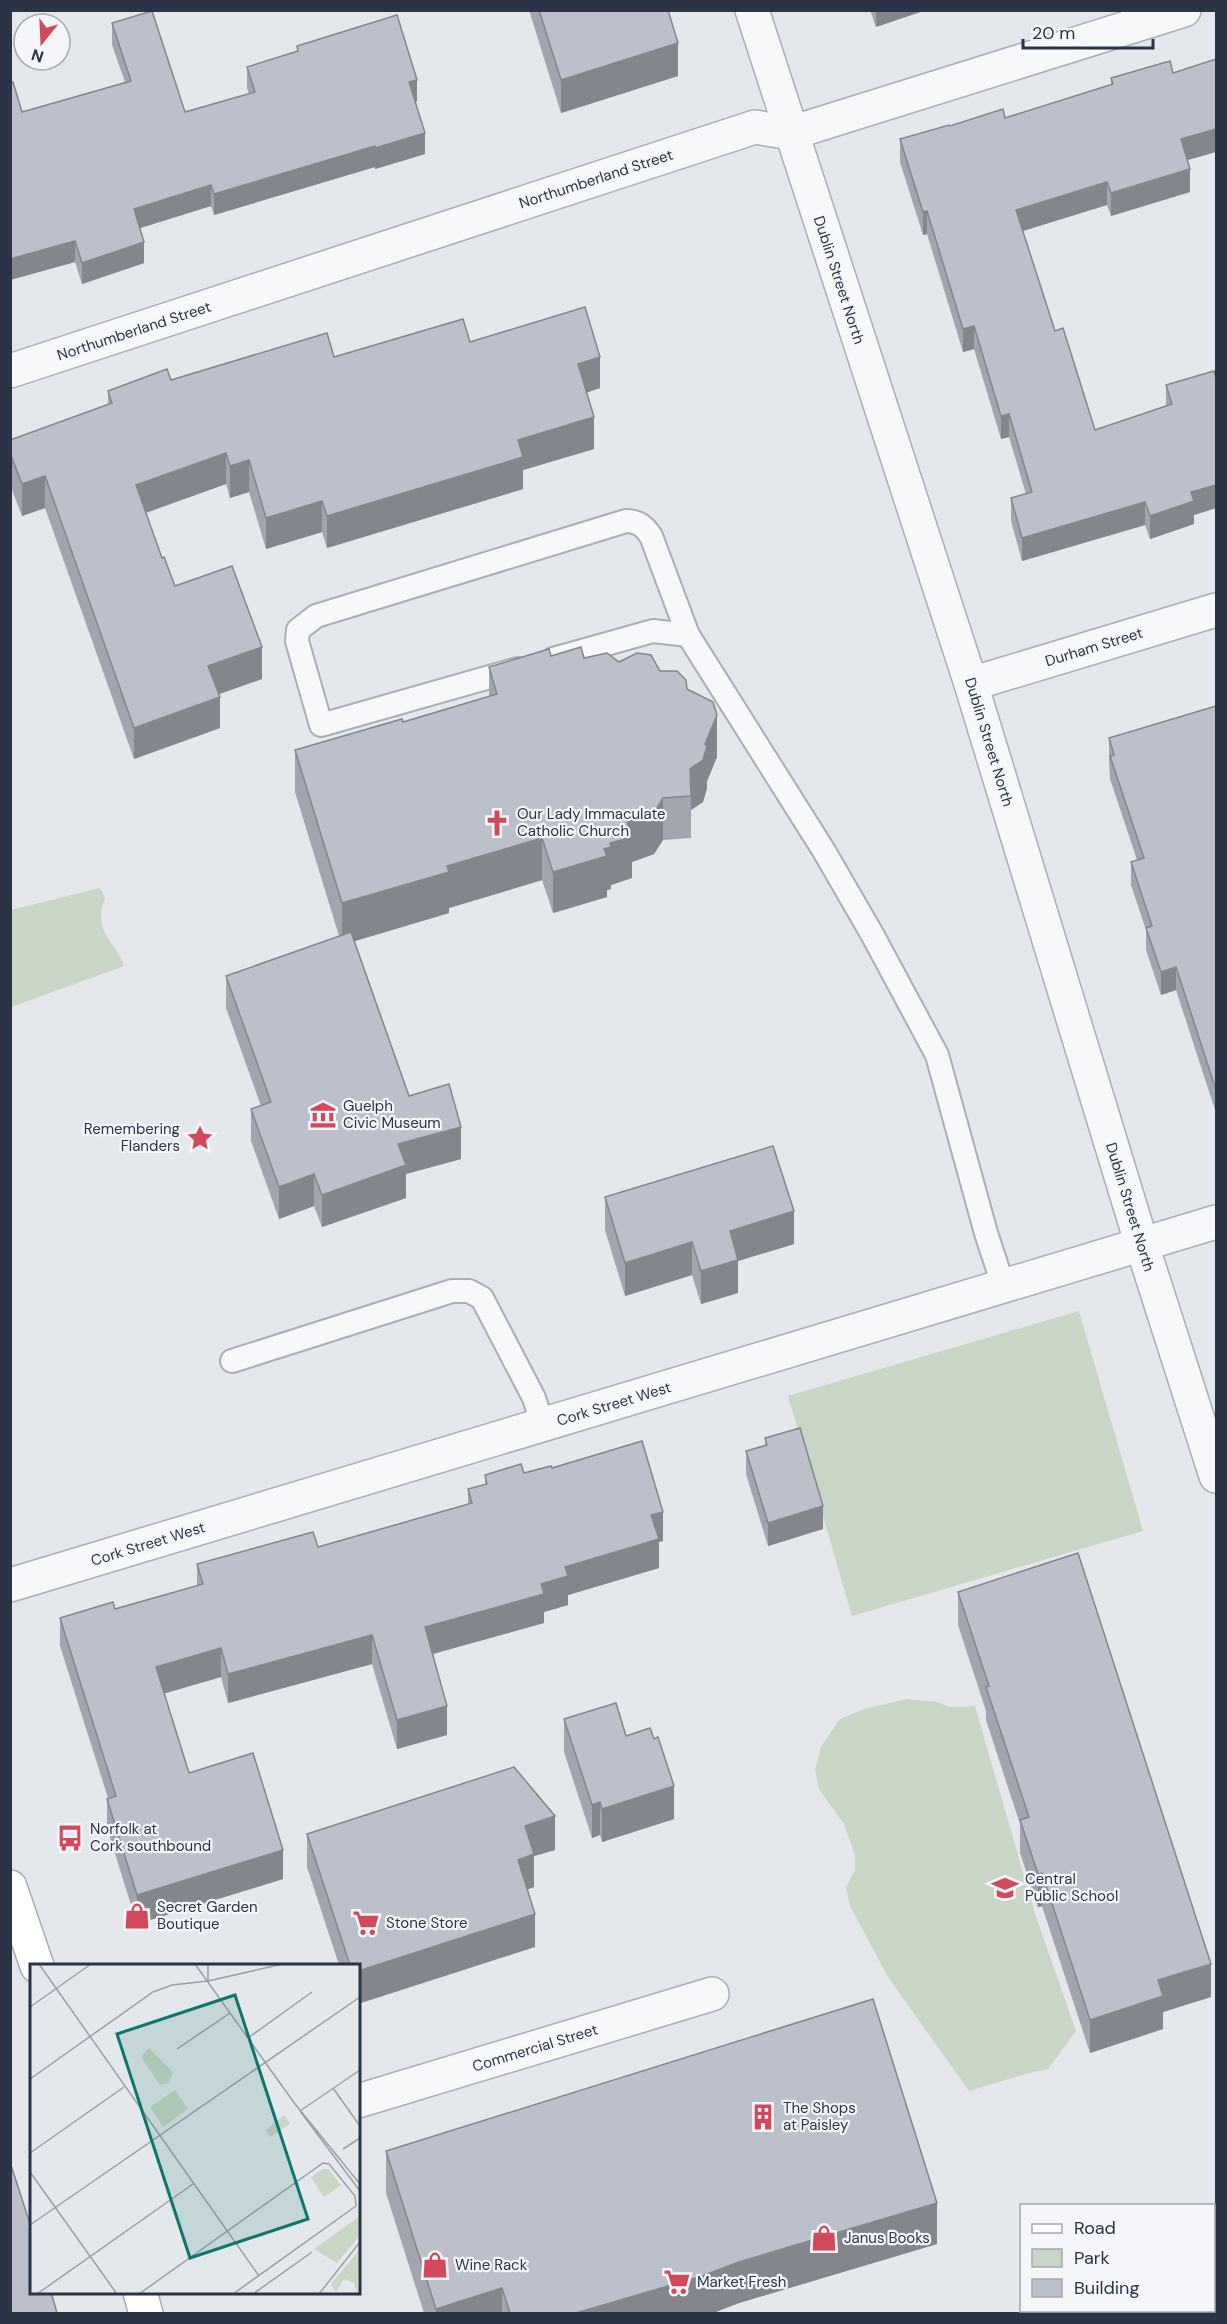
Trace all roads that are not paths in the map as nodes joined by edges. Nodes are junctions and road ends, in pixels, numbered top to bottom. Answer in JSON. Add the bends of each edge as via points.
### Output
{"nodes":[{"id":1,"x":752,"y":10,"type":"edge"},
{"id":2,"x":1184,"y":10,"type":"edge"},
{"id":3,"x":791,"y":134,"type":"junction"},
{"id":4,"x":10,"y":372,"type":"edge"},
{"id":5,"x":1216,"y":610,"type":"edge"},
{"id":6,"x":688,"y":635,"type":"junction"},
{"id":7,"x":971,"y":684,"type":"junction"},
{"id":8,"x":1216,"y":1222,"type":"edge"},
{"id":9,"x":1142,"y":1245,"type":"junction"},
{"id":10,"x":1004,"y":1285,"type":"junction"},
{"id":11,"x":232,"y":1361,"type":"dead end"},
{"id":12,"x":543,"y":1426,"type":"junction"},
{"id":13,"x":1216,"y":1476,"type":"edge"},
{"id":14,"x":10,"y":1585,"type":"edge"},
{"id":15,"x":10,"y":1887,"type":"edge"},
{"id":16,"x":36,"y":1964,"type":"edge"},
{"id":17,"x":712,"y":1994,"type":"dead end"},
{"id":18,"x":360,"y":2100,"type":"edge"},
{"id":19,"x":141,"y":2294,"type":"edge"},
{"id":20,"x":146,"y":2313,"type":"edge"}],
"edges":[{"from":1,"to":3,"type":"street","name":"Dublin Street North"},
{"from":2,"to":3,"type":"street","name":"Northumberland Street"},
{"from":3,"to":4,"type":"street","name":"Northumberland Street","via":[[754,127]]},
{"from":3,"to":7,"type":"street","name":"Dublin Street North"},
{"from":5,"to":7,"type":"street","name":"Durham Street"},
{"from":6,"to":6,"type":"lane","via":[[651,536],[635,521],[626,521],[316,616],[298,630],[297,641],[321,725],[653,631]]},
{"from":6,"to":10,"type":"lane","via":[[824,851],[937,1055]]},
{"from":7,"to":9,"type":"street","name":"Dublin Street North"},
{"from":8,"to":9,"type":"street","name":"Cork Street West"},
{"from":9,"to":10,"type":"street","name":"Cork Street West"},
{"from":9,"to":13,"type":"street","name":"Dublin Street North"},
{"from":10,"to":12,"type":"street","name":"Cork Street West"},
{"from":11,"to":12,"type":"lane","via":[[452,1291],[469,1291],[482,1298],[534,1398]]},
{"from":12,"to":14,"type":"street","name":"Cork Street West"},
{"from":15,"to":16,"type":"main road"},
{"from":17,"to":18,"type":"street","name":"Commercial Street"},
{"from":19,"to":20,"type":"main road"}]}
